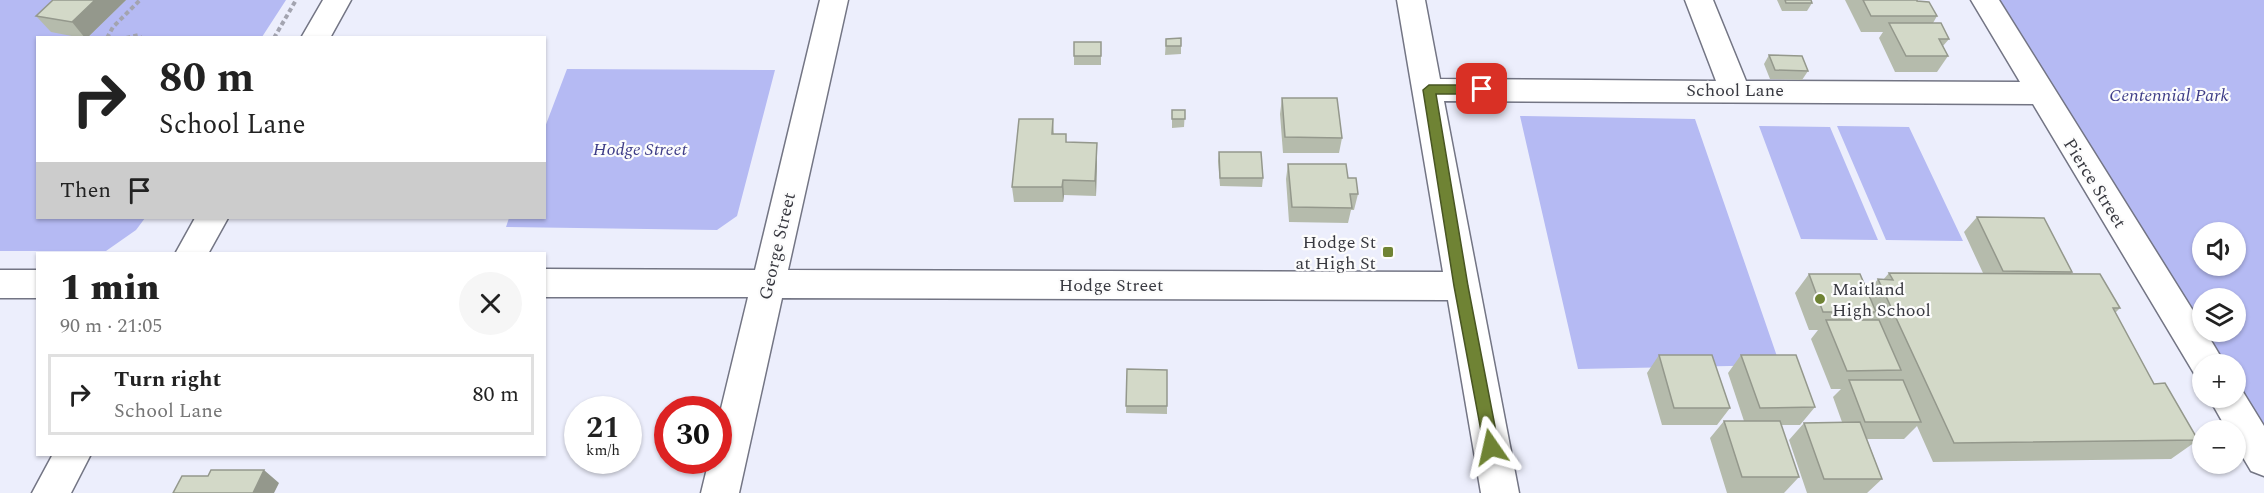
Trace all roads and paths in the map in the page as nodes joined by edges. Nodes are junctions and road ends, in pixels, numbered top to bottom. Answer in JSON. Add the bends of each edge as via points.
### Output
{"nodes":[{"id":1,"x":140,"y":0,"type":"edge"},
{"id":2,"x":296,"y":0,"type":"edge"},
{"id":3,"x":337,"y":0,"type":"edge"},
{"id":4,"x":834,"y":0,"type":"edge"},
{"id":5,"x":1412,"y":0,"type":"edge"},
{"id":6,"x":1699,"y":0,"type":"edge"},
{"id":7,"x":1985,"y":0,"type":"edge"},
{"id":8,"x":109,"y":36,"type":"edge"},
{"id":9,"x":275,"y":36,"type":"edge"},
{"id":10,"x":316,"y":36,"type":"edge"},
{"id":11,"x":1429,"y":90,"type":"junction"},
{"id":12,"x":1735,"y":90,"type":"junction"},
{"id":13,"x":2040,"y":93,"type":"junction"},
{"id":14,"x":211,"y":219,"type":"edge"},
{"id":15,"x":192,"y":252,"type":"edge"},
{"id":16,"x":768,"y":283,"type":"junction"},
{"id":17,"x":0,"y":284,"type":"edge"},
{"id":18,"x":36,"y":284,"type":"edge"},
{"id":19,"x":546,"y":284,"type":"edge"},
{"id":20,"x":1461,"y":286,"type":"junction"},
{"id":21,"x":2201,"y":354,"type":"edge"},
{"id":22,"x":2233,"y":408,"type":"edge"},
{"id":23,"x":72,"y":456,"type":"edge"},
{"id":24,"x":2264,"y":459,"type":"edge"},
{"id":25,"x":51,"y":493,"type":"edge"},
{"id":26,"x":720,"y":493,"type":"edge"},
{"id":27,"x":1500,"y":493,"type":"edge"}],
"edges":[{"from":1,"to":8,"type":"path"},
{"from":2,"to":9,"type":"path"},
{"from":3,"to":10,"type":"street"},
{"from":4,"to":16,"type":"street","name":"George Street"},
{"from":5,"to":11,"type":"street"},
{"from":6,"to":12,"type":"street"},
{"from":7,"to":13,"type":"street","name":"Pierce Street"},
{"from":11,"to":12,"type":"street","name":"School Lane"},
{"from":11,"to":20,"type":"street"},
{"from":12,"to":13,"type":"street","name":"School Lane"},
{"from":13,"to":21,"type":"street","name":"Pierce Street"},
{"from":14,"to":15,"type":"street"},
{"from":16,"to":19,"type":"street","name":"Hodge Street"},
{"from":16,"to":20,"type":"street","name":"Hodge Street"},
{"from":16,"to":26,"type":"street","name":"George Street"},
{"from":17,"to":18,"type":"street"},
{"from":20,"to":27,"type":"street"},
{"from":22,"to":24,"type":"street"},
{"from":23,"to":25,"type":"street"}]}
